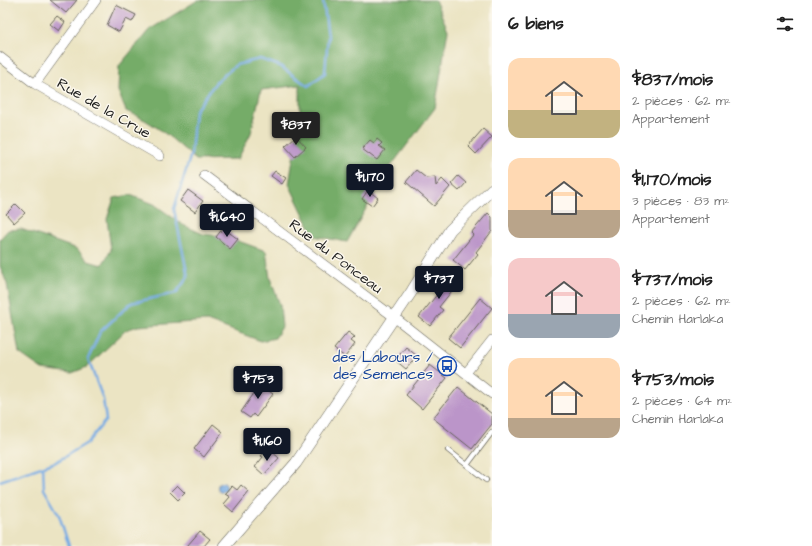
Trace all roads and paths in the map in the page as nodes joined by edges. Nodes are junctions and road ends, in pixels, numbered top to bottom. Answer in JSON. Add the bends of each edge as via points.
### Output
{"nodes":[{"id":1,"x":96,"y":0,"type":"edge"},
{"id":2,"x":0,"y":57,"type":"edge"},
{"id":3,"x":35,"y":84,"type":"junction"},
{"id":4,"x":160,"y":156,"type":"dead end"},
{"id":5,"x":204,"y":175,"type":"dead end"},
{"id":6,"x":492,"y":189,"type":"edge"},
{"id":7,"x":394,"y":317,"type":"junction"},
{"id":8,"x":492,"y":340,"type":"edge"},
{"id":9,"x":466,"y":373,"type":"junction"},
{"id":10,"x":492,"y":394,"type":"edge"},
{"id":11,"x":492,"y":432,"type":"edge"},
{"id":12,"x":448,"y":450,"type":"dead end"},
{"id":13,"x":467,"y":465,"type":"junction"},
{"id":14,"x":486,"y":480,"type":"dead end"},
{"id":15,"x":224,"y":546,"type":"edge"}],
"edges":[{"from":1,"to":3,"type":"street"},
{"from":2,"to":3,"type":"street","name":"Rue de la Crue"},
{"from":3,"to":4,"type":"street","name":"Rue de la Crue"},
{"from":5,"to":7,"type":"street","name":"Rue du Ponceau"},
{"from":6,"to":7,"type":"street","via":[[450,230]]},
{"from":7,"to":9,"type":"street","name":"Rue du Ponceau"},
{"from":7,"to":15,"type":"street","via":[[296,463]]},
{"from":8,"to":9,"type":"street"},
{"from":9,"to":10,"type":"street","name":"Rue du Ponceau"},
{"from":11,"to":13,"type":"lane"},
{"from":12,"to":13,"type":"lane"},
{"from":13,"to":14,"type":"lane"}]}
